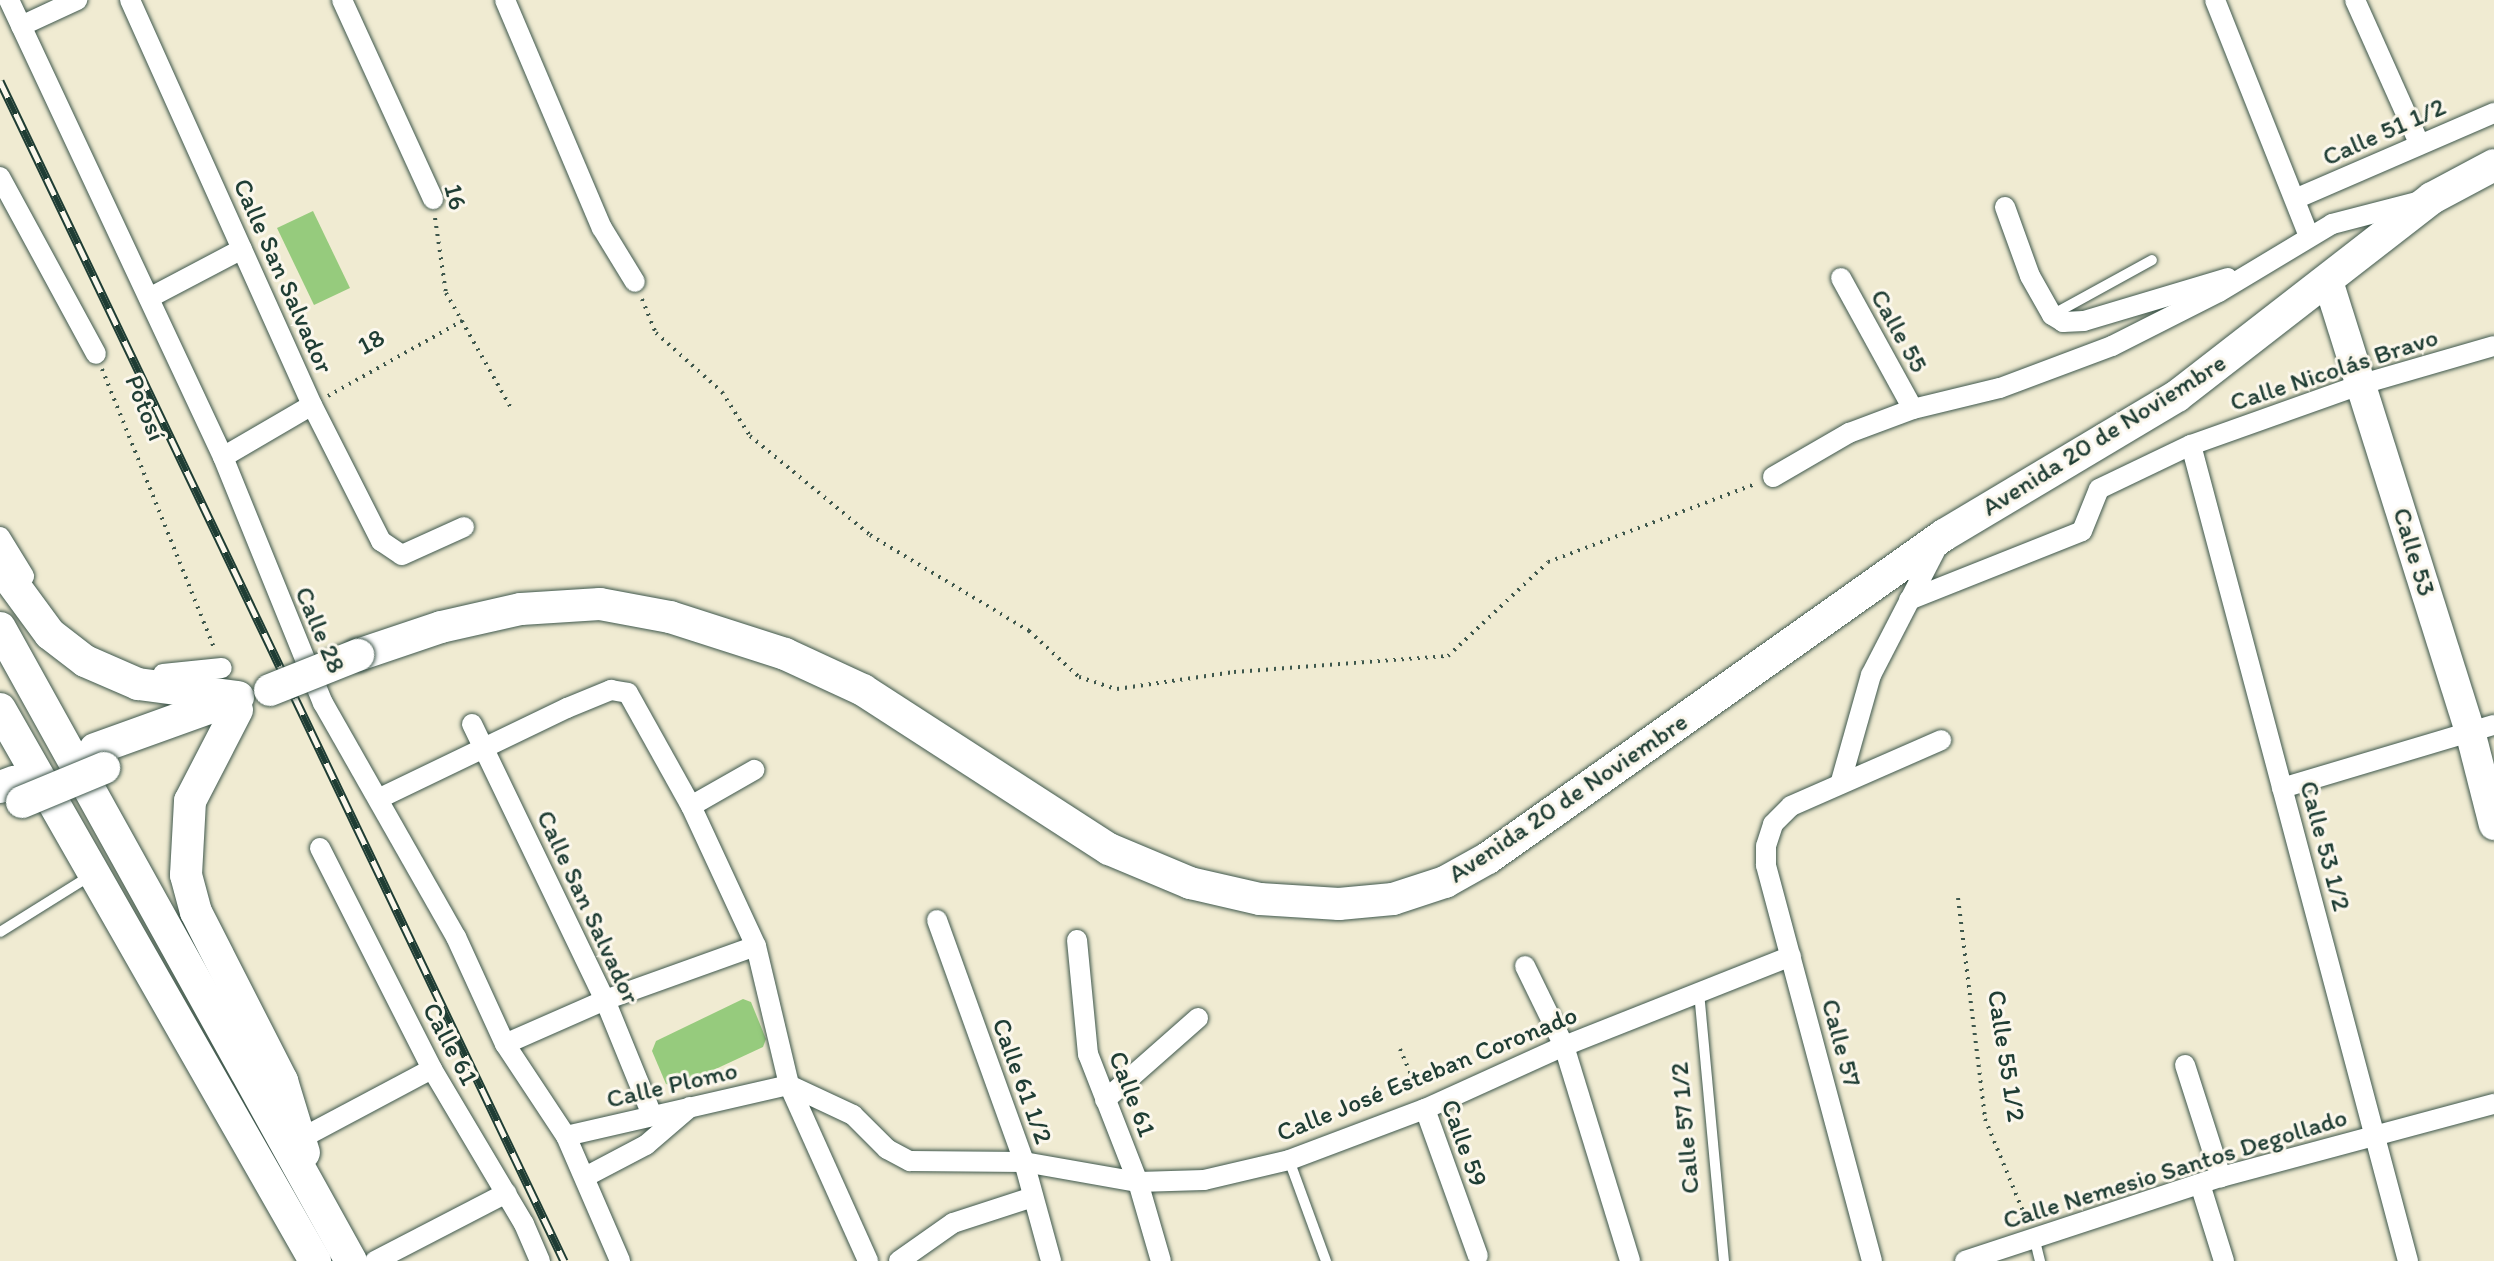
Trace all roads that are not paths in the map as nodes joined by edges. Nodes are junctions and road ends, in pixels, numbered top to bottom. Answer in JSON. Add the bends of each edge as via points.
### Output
{"nodes":[{"id":1,"x":9,"y":0,"type":"edge"},
{"id":2,"x":77,"y":0,"type":"edge"},
{"id":3,"x":130,"y":0,"type":"edge"},
{"id":4,"x":342,"y":0,"type":"edge"},
{"id":5,"x":505,"y":0,"type":"edge"},
{"id":6,"x":2215,"y":0,"type":"edge"},
{"id":7,"x":2355,"y":0,"type":"edge"},
{"id":8,"x":21,"y":26,"type":"junction"},
{"id":9,"x":2494,"y":113,"type":"edge"},
{"id":10,"x":2419,"y":143,"type":"junction"},
{"id":11,"x":2494,"y":165,"type":"edge"},
{"id":12,"x":0,"y":177,"type":"edge"},
{"id":13,"x":2432,"y":198,"type":"junction"},
{"id":14,"x":433,"y":199,"type":"road end"},
{"id":15,"x":2295,"y":199,"type":"junction"},
{"id":16,"x":2005,"y":207,"type":"dead end"},
{"id":17,"x":2308,"y":234,"type":"junction"},
{"id":18,"x":242,"y":249,"type":"junction"},
{"id":19,"x":2152,"y":260,"type":"dead end"},
{"id":20,"x":2253,"y":270,"type":"junction"},
{"id":21,"x":1841,"y":278,"type":"dead end"},
{"id":22,"x":2328,"y":281,"type":"junction"},
{"id":23,"x":635,"y":282,"type":"road end"},
{"id":24,"x":149,"y":298,"type":"junction"},
{"id":25,"x":2052,"y":315,"type":"junction"},
{"id":26,"x":2494,"y":346,"type":"edge"},
{"id":27,"x":96,"y":354,"type":"road end"},
{"id":28,"x":2362,"y":384,"type":"junction"},
{"id":29,"x":312,"y":405,"type":"junction"},
{"id":30,"x":1913,"y":409,"type":"junction"},
{"id":31,"x":2191,"y":445,"type":"junction"},
{"id":32,"x":223,"y":457,"type":"junction"},
{"id":33,"x":1773,"y":477,"type":"road end"},
{"id":34,"x":464,"y":527,"type":"dead end"},
{"id":35,"x":1944,"y":535,"type":"junction"},
{"id":36,"x":0,"y":537,"type":"edge"},
{"id":37,"x":0,"y":566,"type":"edge"},
{"id":38,"x":1909,"y":600,"type":"junction"},
{"id":39,"x":0,"y":628,"type":"edge"},
{"id":40,"x":222,"y":668,"type":"road end"},
{"id":41,"x":251,"y":698,"type":"junction"},
{"id":42,"x":0,"y":709,"type":"edge"},
{"id":43,"x":472,"y":724,"type":"dead end"},
{"id":44,"x":2482,"y":728,"type":"edge"},
{"id":45,"x":1941,"y":740,"type":"dead end"},
{"id":46,"x":484,"y":747,"type":"junction"},
{"id":47,"x":754,"y":770,"type":"dead end"},
{"id":48,"x":1841,"y":781,"type":"junction"},
{"id":49,"x":2282,"y":788,"type":"junction"},
{"id":50,"x":9,"y":795,"type":"edge"},
{"id":51,"x":380,"y":798,"type":"junction"},
{"id":52,"x":691,"y":806,"type":"junction"},
{"id":53,"x":2494,"y":825,"type":"edge"},
{"id":54,"x":320,"y":848,"type":"dead end"},
{"id":55,"x":96,"y":873,"type":"junction"},
{"id":56,"x":937,"y":920,"type":"dead end"},
{"id":57,"x":0,"y":932,"type":"edge"},
{"id":58,"x":1077,"y":940,"type":"dead end"},
{"id":59,"x":756,"y":946,"type":"junction"},
{"id":60,"x":1791,"y":956,"type":"junction"},
{"id":61,"x":1525,"y":966,"type":"dead end"},
{"id":62,"x":1699,"y":990,"type":"junction"},
{"id":63,"x":605,"y":1000,"type":"junction"},
{"id":64,"x":1198,"y":1018,"type":"dead end"},
{"id":65,"x":505,"y":1044,"type":"junction"},
{"id":66,"x":1564,"y":1046,"type":"junction"},
{"id":67,"x":2185,"y":1065,"type":"dead end"},
{"id":68,"x":432,"y":1069,"type":"junction"},
{"id":69,"x":789,"y":1085,"type":"junction"},
{"id":70,"x":1105,"y":1100,"type":"junction"},
{"id":71,"x":2494,"y":1104,"type":"edge"},
{"id":72,"x":690,"y":1107,"type":"junction"},
{"id":73,"x":1425,"y":1109,"type":"junction"},
{"id":74,"x":652,"y":1115,"type":"junction"},
{"id":75,"x":2375,"y":1135,"type":"junction"},
{"id":76,"x":566,"y":1136,"type":"junction"},
{"id":77,"x":302,"y":1138,"type":"junction"},
{"id":78,"x":1289,"y":1160,"type":"junction"},
{"id":79,"x":1024,"y":1162,"type":"junction"},
{"id":80,"x":303,"y":1175,"type":"junction"},
{"id":81,"x":585,"y":1177,"type":"junction"},
{"id":82,"x":2221,"y":1177,"type":"junction"},
{"id":83,"x":1138,"y":1182,"type":"junction"},
{"id":84,"x":2200,"y":1184,"type":"junction"},
{"id":85,"x":506,"y":1193,"type":"junction"},
{"id":86,"x":1033,"y":1197,"type":"junction"},
{"id":87,"x":2037,"y":1251,"type":"edge"},
{"id":88,"x":1478,"y":1256,"type":"dead end"},
{"id":89,"x":315,"y":1261,"type":"edge"},
{"id":90,"x":351,"y":1261,"type":"edge"},
{"id":91,"x":375,"y":1261,"type":"edge"},
{"id":92,"x":540,"y":1261,"type":"edge"},
{"id":93,"x":620,"y":1261,"type":"edge"},
{"id":94,"x":868,"y":1261,"type":"edge"},
{"id":95,"x":899,"y":1261,"type":"edge"},
{"id":96,"x":1051,"y":1261,"type":"edge"},
{"id":97,"x":1161,"y":1261,"type":"edge"},
{"id":98,"x":1326,"y":1261,"type":"edge"},
{"id":99,"x":1630,"y":1261,"type":"edge"},
{"id":100,"x":1724,"y":1261,"type":"edge"},
{"id":101,"x":1872,"y":1261,"type":"edge"},
{"id":102,"x":1965,"y":1261,"type":"edge"},
{"id":103,"x":2224,"y":1261,"type":"edge"},
{"id":104,"x":2408,"y":1261,"type":"edge"}],
"edges":[{"from":1,"to":8,"type":"street","name":"Calle 28"},
{"from":2,"to":8,"type":"street"},
{"from":3,"to":18,"type":"street","name":"Calle San Salvador"},
{"from":4,"to":14,"type":"street","name":"16"},
{"from":5,"to":23,"type":"street","via":[[602,228]]},
{"from":6,"to":15,"type":"street"},
{"from":7,"to":10,"type":"street"},
{"from":8,"to":24,"type":"street","name":"Calle 28"},
{"from":9,"to":10,"type":"street","name":"Calle 51 1/2"},
{"from":10,"to":15,"type":"street","name":"Calle 51 1/2"},
{"from":11,"to":13,"type":"main road","name":"Avenida 20 de Noviembre"},
{"from":12,"to":27,"type":"street","name":"Potosí"},
{"from":13,"to":17,"type":"street","via":[[2349,217]]},
{"from":13,"to":22,"type":"main road","name":"Avenida 20 de Noviembre"},
{"from":15,"to":17,"type":"street"},
{"from":16,"to":25,"type":"street","via":[[2030,276]]},
{"from":17,"to":20,"type":"street"},
{"from":18,"to":24,"type":"street"},
{"from":18,"to":29,"type":"street","name":"Calle San Salvador"},
{"from":19,"to":25,"type":"lane"},
{"from":20,"to":25,"type":"street","via":[[2084,321],[2063,322]]},
{"from":20,"to":30,"type":"street","via":[[2112,346],[2000,388]]},
{"from":21,"to":30,"type":"street","name":"Calle 55"},
{"from":22,"to":28,"type":"street","name":"Calle 53"},
{"from":22,"to":35,"type":"main road","name":"Avenida 20 de Noviembre","via":[[2177,396]]},
{"from":24,"to":32,"type":"street","name":"Calle 28"},
{"from":26,"to":28,"type":"street","name":"Calle Nicolás Bravo"},
{"from":28,"to":31,"type":"street","name":"Calle Nicolás Bravo"},
{"from":28,"to":44,"type":"street","name":"Calle 53"},
{"from":29,"to":32,"type":"street"},
{"from":29,"to":34,"type":"street","name":"Calle San Salvador","via":[[381,541],[397,555]]},
{"from":30,"to":33,"type":"street","via":[[1849,433]]},
{"from":31,"to":38,"type":"street","name":"Calle Nicolás Bravo","via":[[2099,489],[2082,531]]},
{"from":31,"to":49,"type":"street","name":"Calle 53 1/2"},
{"from":32,"to":51,"type":"street","name":"Calle 28","via":[[323,703]]},
{"from":35,"to":38,"type":"street"},
{"from":35,"to":41,"type":"main road","name":"Avenida 20 de Noviembre","bridge":true,"via":[[1488,858],[1445,882],[1393,899],[1339,904],[1260,899],[1190,883],[1109,849],[863,690],[785,654],[670,617],[600,604],[521,609],[441,627]]},
{"from":36,"to":40,"type":"street","via":[[59,622],[106,657],[170,676]]},
{"from":37,"to":41,"type":"main road","via":[[50,634],[85,661],[138,684]]},
{"from":38,"to":48,"type":"street","via":[[1871,675]]},
{"from":39,"to":80,"type":"main road"},
{"from":41,"to":50,"type":"main road","bridge":true},
{"from":41,"to":77,"type":"main road","via":[[190,801],[186,875],[196,912],[282,1081]]},
{"from":42,"to":55,"type":"main road"},
{"from":43,"to":46,"type":"street","name":"Calle San Salvador"},
{"from":44,"to":49,"type":"street"},
{"from":44,"to":53,"type":"street","name":"Calle 53"},
{"from":45,"to":48,"type":"street"},
{"from":46,"to":51,"type":"street"},
{"from":46,"to":52,"type":"street","via":[[611,690],[625,691]]},
{"from":46,"to":63,"type":"street","name":"Calle San Salvador"},
{"from":47,"to":52,"type":"street"},
{"from":48,"to":60,"type":"street","name":"Calle 57","via":[[1779,815],[1767,838],[1766,865]]},
{"from":49,"to":75,"type":"street","name":"Calle 53 1/2"},
{"from":51,"to":65,"type":"street","name":"Calle 28","via":[[456,937]]},
{"from":52,"to":59,"type":"street"},
{"from":54,"to":68,"type":"street","name":"Calle 61"},
{"from":55,"to":57,"type":"lane"},
{"from":55,"to":89,"type":"main road"},
{"from":56,"to":79,"type":"street","name":"Calle 61 1/2"},
{"from":58,"to":70,"type":"street","name":"Calle 61","via":[[1083,1031]]},
{"from":59,"to":63,"type":"street"},
{"from":59,"to":69,"type":"street"},
{"from":60,"to":62,"type":"street","name":"Calle José Esteban Coronado"},
{"from":60,"to":101,"type":"street","name":"Calle 57"},
{"from":61,"to":66,"type":"street"},
{"from":62,"to":66,"type":"street","name":"Calle José Esteban Coronado"},
{"from":62,"to":100,"type":"lane","name":"Calle 57 1/2"},
{"from":63,"to":65,"type":"street"},
{"from":63,"to":74,"type":"street","name":"Calle San Salvador"},
{"from":64,"to":70,"type":"street"},
{"from":65,"to":76,"type":"street","name":"Calle 28"},
{"from":66,"to":73,"type":"street","name":"Calle José Esteban Coronado"},
{"from":66,"to":99,"type":"street"},
{"from":67,"to":82,"type":"street"},
{"from":68,"to":77,"type":"street"},
{"from":68,"to":85,"type":"street","name":"Calle 61"},
{"from":69,"to":72,"type":"street","name":"Calle Plomo"},
{"from":69,"to":79,"type":"street","name":"Calle José Esteban Coronado","via":[[853,1115],[887,1149],[910,1161]]},
{"from":69,"to":94,"type":"street"},
{"from":70,"to":83,"type":"street","name":"Calle 61"},
{"from":71,"to":75,"type":"street","name":"Calle Nemesio Santos Degollado"},
{"from":72,"to":74,"type":"street","name":"Calle Plomo"},
{"from":72,"to":81,"type":"street","via":[[646,1145]]},
{"from":73,"to":78,"type":"street","name":"Calle José Esteban Coronado"},
{"from":73,"to":88,"type":"street","name":"Calle 59"},
{"from":74,"to":76,"type":"street","name":"Calle Plomo"},
{"from":75,"to":82,"type":"street","name":"Calle Nemesio Santos Degollado"},
{"from":75,"to":104,"type":"street","name":"Calle 53 1/2"},
{"from":76,"to":81,"type":"street","name":"Calle 28"},
{"from":77,"to":80,"type":"main road"},
{"from":78,"to":83,"type":"street","name":"Calle José Esteban Coronado","via":[[1204,1180]]},
{"from":78,"to":98,"type":"lane"},
{"from":79,"to":83,"type":"street","name":"Calle José Esteban Coronado"},
{"from":79,"to":86,"type":"street","name":"Calle 61 1/2"},
{"from":80,"to":90,"type":"main road"},
{"from":81,"to":93,"type":"street","name":"Calle 28"},
{"from":82,"to":84,"type":"street","name":"Calle Nemesio Santos Degollado"},
{"from":83,"to":97,"type":"street","name":"Calle 61"},
{"from":84,"to":87,"type":"street","name":"Calle Nemesio Santos Degollado"},
{"from":84,"to":103,"type":"street"},
{"from":85,"to":91,"type":"street"},
{"from":85,"to":92,"type":"street","name":"Calle 61"},
{"from":86,"to":95,"type":"street","via":[[953,1223]]},
{"from":86,"to":96,"type":"street","name":"Calle 61 1/2"},
{"from":87,"to":102,"type":"street","name":"Calle Nemesio Santos Degollado"}]}
